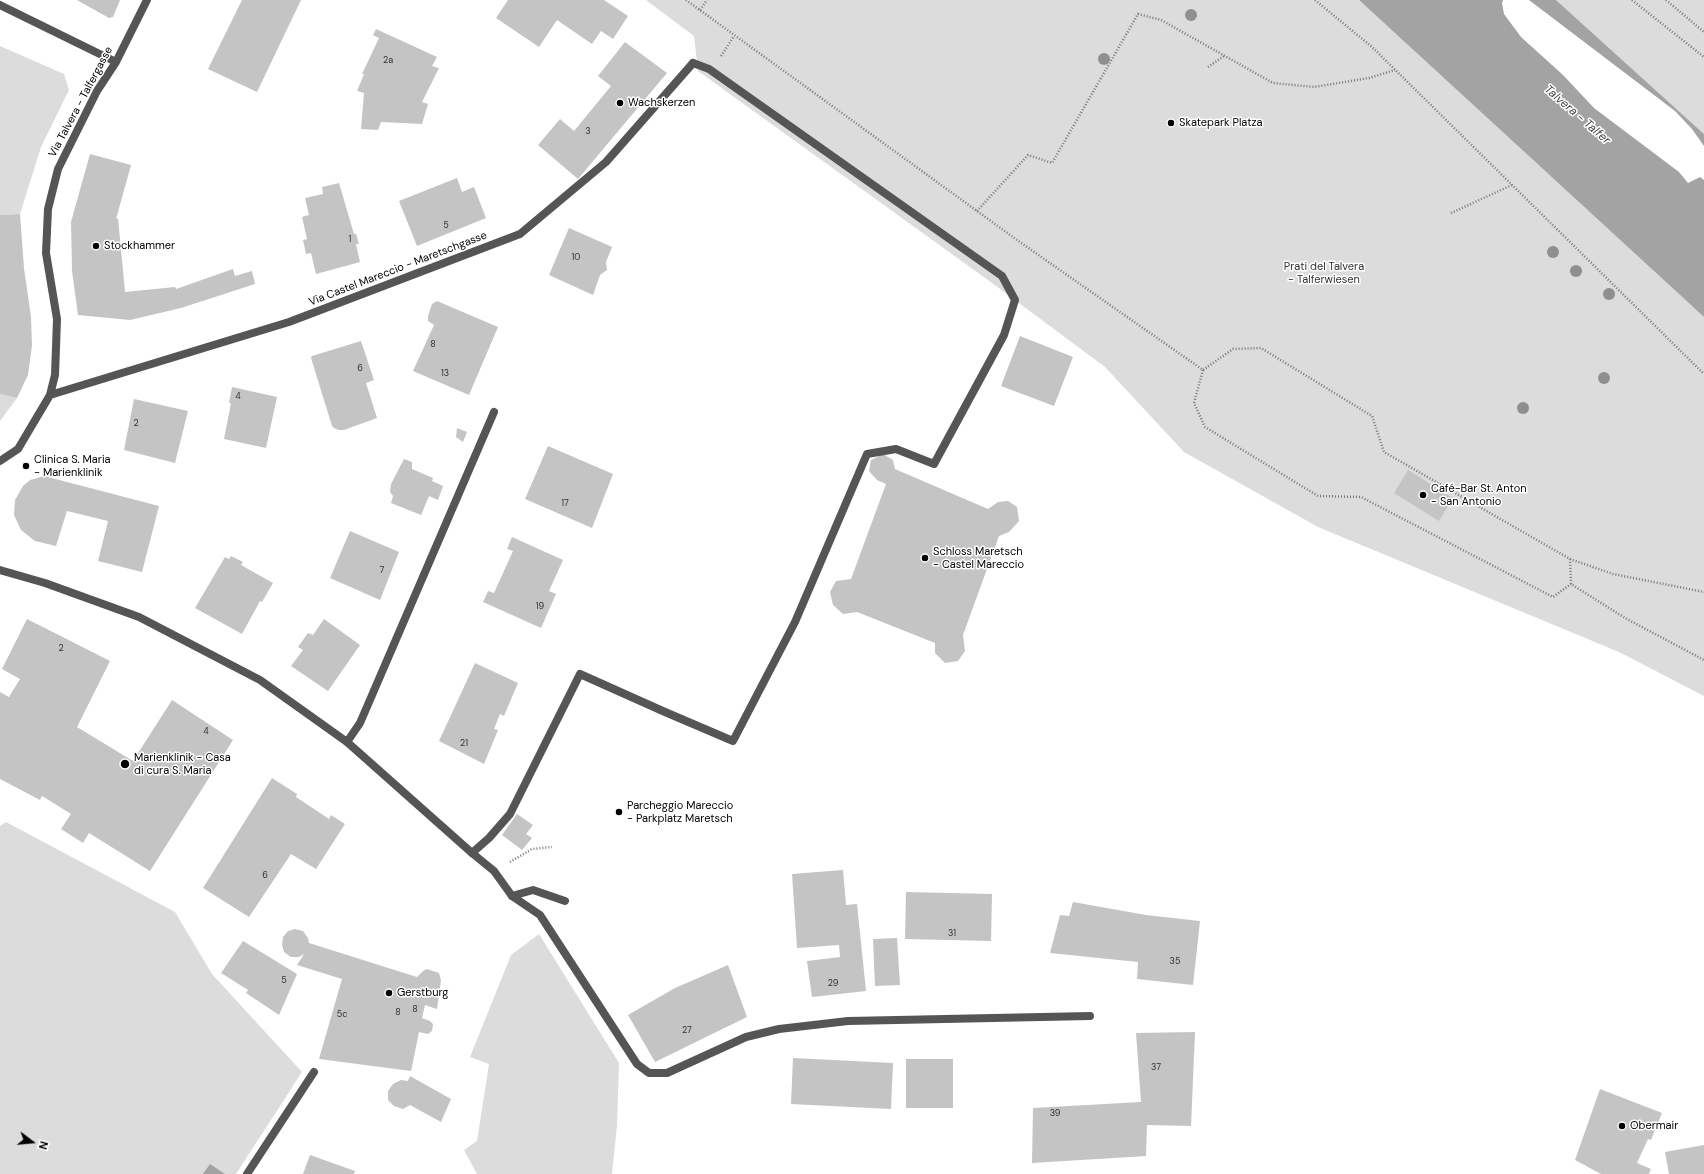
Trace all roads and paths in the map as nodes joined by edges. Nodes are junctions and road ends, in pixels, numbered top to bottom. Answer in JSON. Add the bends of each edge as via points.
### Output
{"nodes":[{"id":1,"x":147,"y":0,"type":"edge"},
{"id":2,"x":686,"y":0,"type":"edge"},
{"id":3,"x":707,"y":0,"type":"edge"},
{"id":4,"x":1315,"y":0,"type":"edge"},
{"id":5,"x":1632,"y":0,"type":"edge"},
{"id":6,"x":1666,"y":0,"type":"edge"},
{"id":7,"x":0,"y":5,"type":"edge"},
{"id":8,"x":700,"y":10,"type":"junction"},
{"id":9,"x":1704,"y":32,"type":"edge"},
{"id":10,"x":734,"y":36,"type":"junction"},
{"id":11,"x":1224,"y":56,"type":"junction"},
{"id":12,"x":1704,"y":57,"type":"edge"},
{"id":13,"x":719,"y":59,"type":"dead end"},
{"id":14,"x":116,"y":62,"type":"junction"},
{"id":15,"x":1208,"y":67,"type":"dead end"},
{"id":16,"x":1396,"y":70,"type":"junction"},
{"id":17,"x":1512,"y":185,"type":"junction"},
{"id":18,"x":977,"y":211,"type":"junction"},
{"id":19,"x":1451,"y":213,"type":"dead end"},
{"id":20,"x":1203,"y":370,"type":"junction"},
{"id":21,"x":1704,"y":374,"type":"edge"},
{"id":22,"x":50,"y":395,"type":"junction"},
{"id":23,"x":494,"y":412,"type":"dead end"},
{"id":24,"x":0,"y":460,"type":"edge"},
{"id":25,"x":1570,"y":559,"type":"junction"},
{"id":26,"x":0,"y":570,"type":"edge"},
{"id":27,"x":1571,"y":584,"type":"junction"},
{"id":28,"x":1704,"y":592,"type":"edge"},
{"id":29,"x":1704,"y":660,"type":"edge"},
{"id":30,"x":347,"y":742,"type":"junction"},
{"id":31,"x":552,"y":847,"type":"dead end"},
{"id":32,"x":472,"y":853,"type":"junction"},
{"id":33,"x":494,"y":871,"type":"junction"},
{"id":34,"x":512,"y":896,"type":"junction"},
{"id":35,"x":565,"y":901,"type":"dead end"},
{"id":36,"x":1090,"y":1016,"type":"dead end"},
{"id":37,"x":314,"y":1072,"type":"dead end"},
{"id":38,"x":247,"y":1174,"type":"edge"}],
"edges":[{"from":1,"to":14,"type":"street","name":"Via Talvera - Talfergasse"},
{"from":2,"to":8,"type":"path"},
{"from":3,"to":8,"type":"path"},
{"from":4,"to":16,"type":"path"},
{"from":5,"to":12,"type":"path"},
{"from":6,"to":9,"type":"path"},
{"from":7,"to":14,"type":"street"},
{"from":8,"to":10,"type":"path"},
{"from":10,"to":13,"type":"path"},
{"from":10,"to":18,"type":"path"},
{"from":11,"to":15,"type":"path"},
{"from":11,"to":16,"type":"path","via":[[1273,82],[1314,87],[1369,78]]},
{"from":11,"to":18,"type":"path","via":[[1161,20],[1138,14],[1052,164],[1028,155]]},
{"from":14,"to":22,"type":"street","name":"Via Talvera - Talfergasse","via":[[97,91],[58,169],[48,209],[46,253],[57,319],[55,375]]},
{"from":16,"to":17,"type":"path"},
{"from":17,"to":19,"type":"path"},
{"from":17,"to":21,"type":"path"},
{"from":18,"to":20,"type":"path"},
{"from":20,"to":25,"type":"path","via":[[1233,349],[1261,348],[1372,416],[1384,452]]},
{"from":20,"to":27,"type":"path","via":[[1194,403],[1205,427],[1318,496],[1361,496],[1553,597]]},
{"from":22,"to":24,"type":"street","name":"Via Talvera - Talfergasse","via":[[18,449]]},
{"from":22,"to":32,"type":"street","name":"Via Castel Mareccio - Maretschgasse","via":[[289,322],[520,234],[606,162],[693,63],[710,69],[1002,276],[1015,300],[1004,335],[934,464],[896,449],[867,454],[795,622],[733,741],[580,674],[510,814]]},
{"from":23,"to":30,"type":"street","via":[[360,723]]},
{"from":25,"to":27,"type":"path"},
{"from":25,"to":28,"type":"path","via":[[1613,574]]},
{"from":26,"to":30,"type":"street","via":[[45,583],[139,617],[260,680]]},
{"from":27,"to":29,"type":"path","via":[[1626,618]]},
{"from":30,"to":32,"type":"street"},
{"from":31,"to":33,"type":"path","via":[[532,849]]},
{"from":32,"to":33,"type":"street"},
{"from":33,"to":34,"type":"street"},
{"from":34,"to":35,"type":"street","via":[[533,890]]},
{"from":34,"to":36,"type":"street","via":[[540,915],[637,1064],[649,1073],[667,1073],[746,1037],[779,1029],[848,1021]]},
{"from":37,"to":38,"type":"street"}]}
